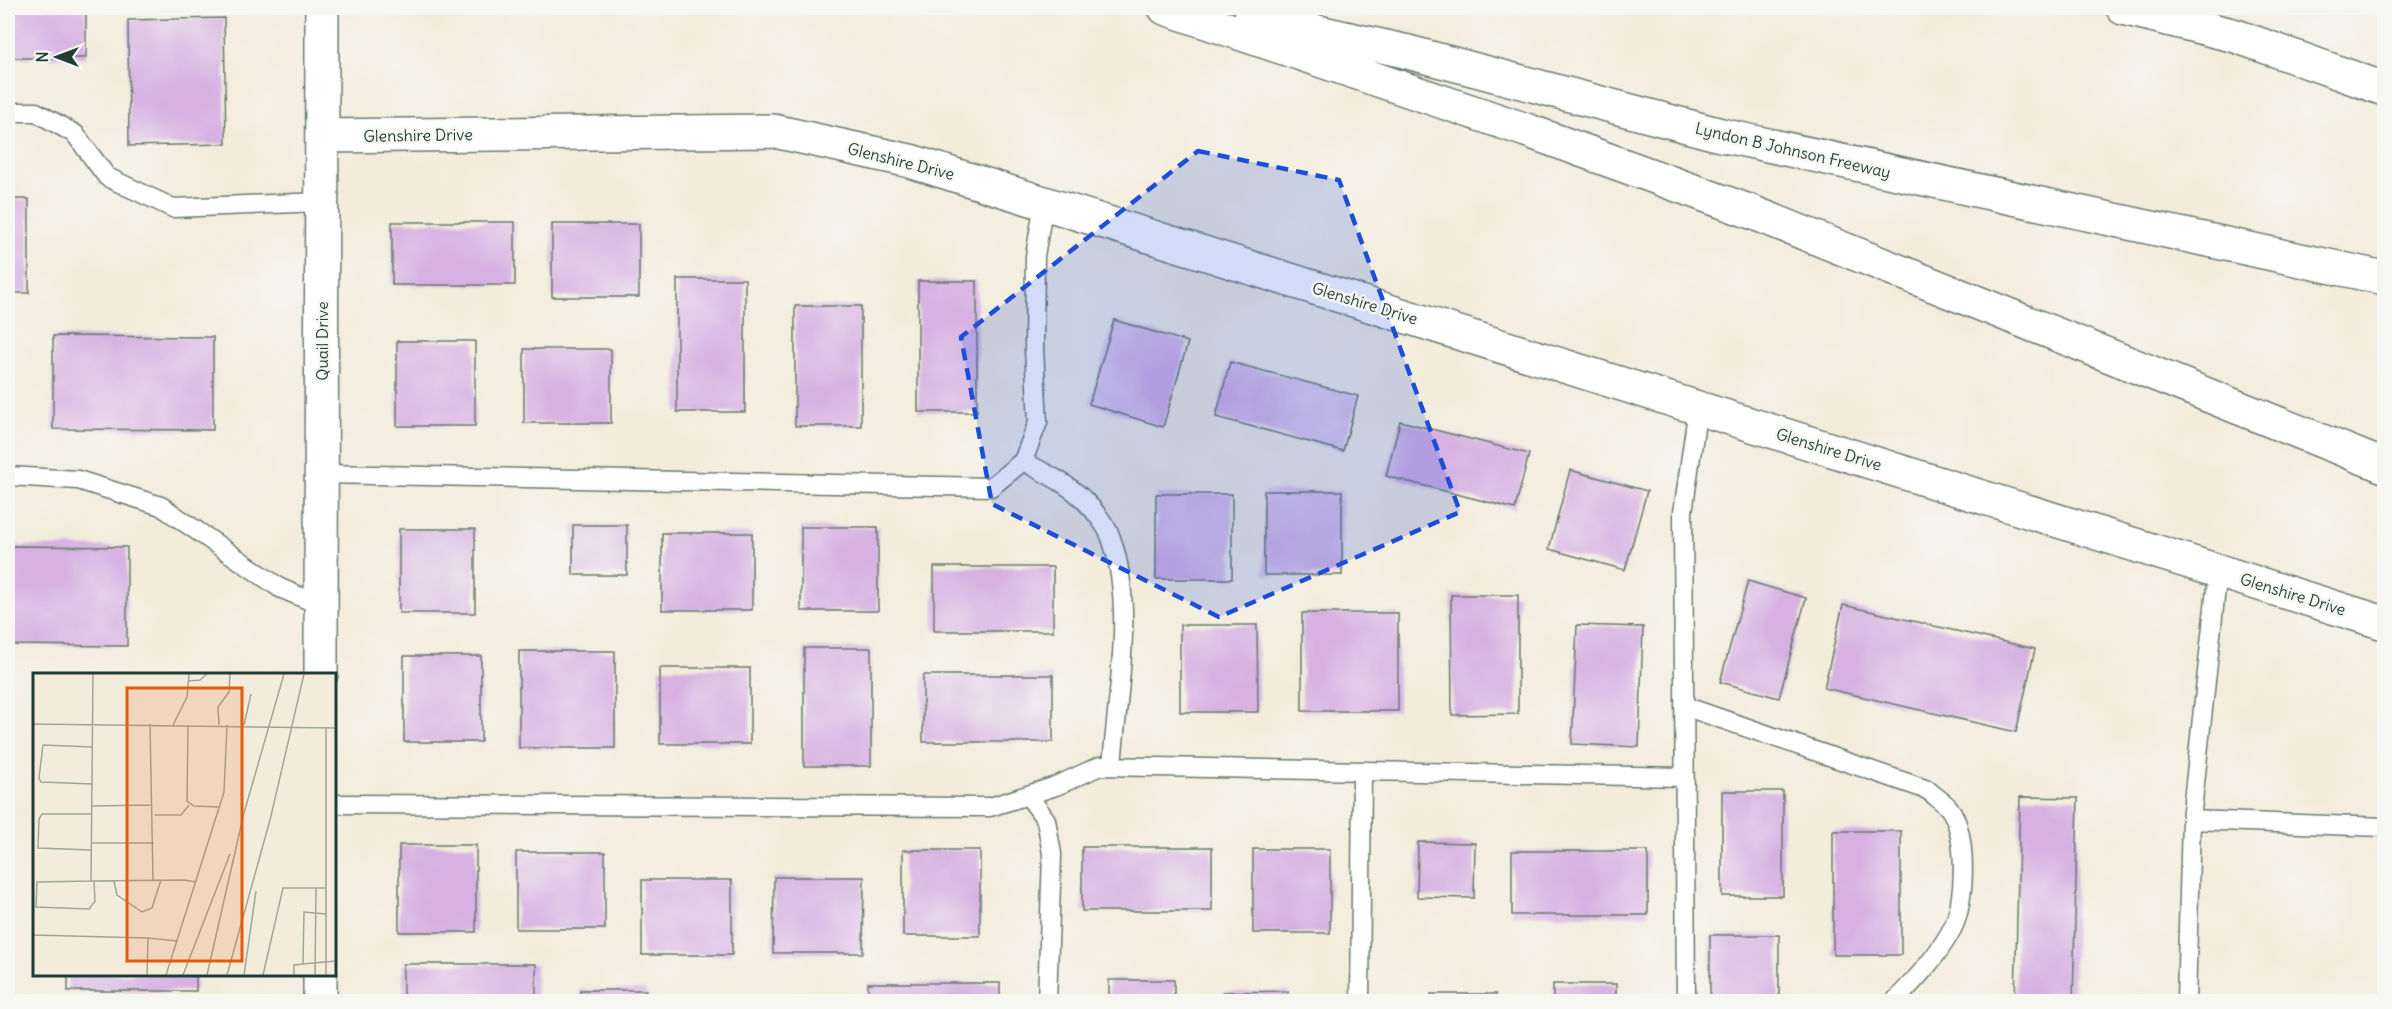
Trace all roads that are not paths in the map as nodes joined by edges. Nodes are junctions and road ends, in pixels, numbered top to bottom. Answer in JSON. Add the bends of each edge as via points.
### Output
{"nodes":[{"id":1,"x":322,"y":8,"type":"edge"},
{"id":2,"x":1165,"y":8,"type":"edge"},
{"id":3,"x":1205,"y":8,"type":"edge"},
{"id":4,"x":2122,"y":8,"type":"edge"},
{"id":5,"x":2385,"y":89,"type":"edge"},
{"id":6,"x":8,"y":112,"type":"edge"},
{"id":7,"x":322,"y":136,"type":"junction"},
{"id":8,"x":322,"y":202,"type":"junction"},
{"id":9,"x":1044,"y":203,"type":"junction"},
{"id":10,"x":2385,"y":278,"type":"edge"},
{"id":11,"x":1698,"y":407,"type":"junction"},
{"id":12,"x":1023,"y":461,"type":"junction"},
{"id":13,"x":2385,"y":466,"type":"edge"},
{"id":14,"x":322,"y":474,"type":"junction"},
{"id":15,"x":8,"y":476,"type":"edge"},
{"id":16,"x":2218,"y":570,"type":"junction"},
{"id":17,"x":322,"y":606,"type":"junction"},
{"id":18,"x":2385,"y":623,"type":"edge"},
{"id":19,"x":321,"y":673,"type":"edge"},
{"id":20,"x":1684,"y":706,"type":"junction"},
{"id":21,"x":1112,"y":766,"type":"junction"},
{"id":22,"x":1362,"y":771,"type":"junction"},
{"id":23,"x":1684,"y":777,"type":"junction"},
{"id":24,"x":1028,"y":795,"type":"junction"},
{"id":25,"x":336,"y":804,"type":"edge"},
{"id":26,"x":2191,"y":820,"type":"junction"},
{"id":27,"x":2385,"y":827,"type":"edge"},
{"id":28,"x":320,"y":976,"type":"edge"},
{"id":29,"x":320,"y":1002,"type":"edge"},
{"id":30,"x":1047,"y":1002,"type":"edge"},
{"id":31,"x":1360,"y":1002,"type":"edge"},
{"id":32,"x":1686,"y":1002,"type":"edge"},
{"id":33,"x":1894,"y":1002,"type":"edge"},
{"id":34,"x":2186,"y":1002,"type":"edge"}],
"edges":[{"from":1,"to":7,"type":"main road","name":"Quail Drive"},
{"from":2,"to":13,"type":"main road","via":[[1526,130],[1754,213]]},
{"from":3,"to":10,"type":"main road","name":"Lyndon B Johnson Freeway","via":[[1404,51],[1721,135]]},
{"from":4,"to":5,"type":"main road","via":[[2236,36]]},
{"from":6,"to":8,"type":"lane","via":[[36,112],[75,134],[107,177],[173,208]]},
{"from":7,"to":8,"type":"main road","name":"Quail Drive"},
{"from":7,"to":9,"type":"main road","name":"Glenshire Drive","via":[[774,131],[910,161]]},
{"from":8,"to":14,"type":"main road","name":"Quail Drive"},
{"from":9,"to":11,"type":"main road","name":"Glenshire Drive"},
{"from":9,"to":12,"type":"lane","via":[[1035,256],[1038,422]]},
{"from":11,"to":16,"type":"main road","name":"Glenshire Drive"},
{"from":11,"to":20,"type":"lane","via":[[1683,512]]},
{"from":12,"to":14,"type":"lane","via":[[991,487]]},
{"from":12,"to":21,"type":"lane","via":[[1084,500],[1110,536],[1121,574],[1122,634]]},
{"from":14,"to":17,"type":"main road","name":"Quail Drive"},
{"from":15,"to":17,"type":"lane","via":[[78,480],[162,506],[280,588]]},
{"from":16,"to":18,"type":"main road","name":"Glenshire Drive"},
{"from":16,"to":26,"type":"lane"},
{"from":17,"to":19,"type":"main road","name":"Quail Drive"},
{"from":20,"to":23,"type":"lane"},
{"from":20,"to":33,"type":"lane","via":[[1928,790],[1949,809],[1956,823],[1965,874],[1954,928]]},
{"from":21,"to":22,"type":"lane"},
{"from":21,"to":24,"type":"lane","via":[[1100,766]]},
{"from":22,"to":23,"type":"lane"},
{"from":22,"to":31,"type":"lane"},
{"from":23,"to":32,"type":"lane"},
{"from":24,"to":25,"type":"lane","via":[[990,807]]},
{"from":24,"to":30,"type":"lane","via":[[1046,820],[1052,854]]},
{"from":26,"to":27,"type":"lane"},
{"from":26,"to":34,"type":"lane"},
{"from":28,"to":29,"type":"main road"}]}
